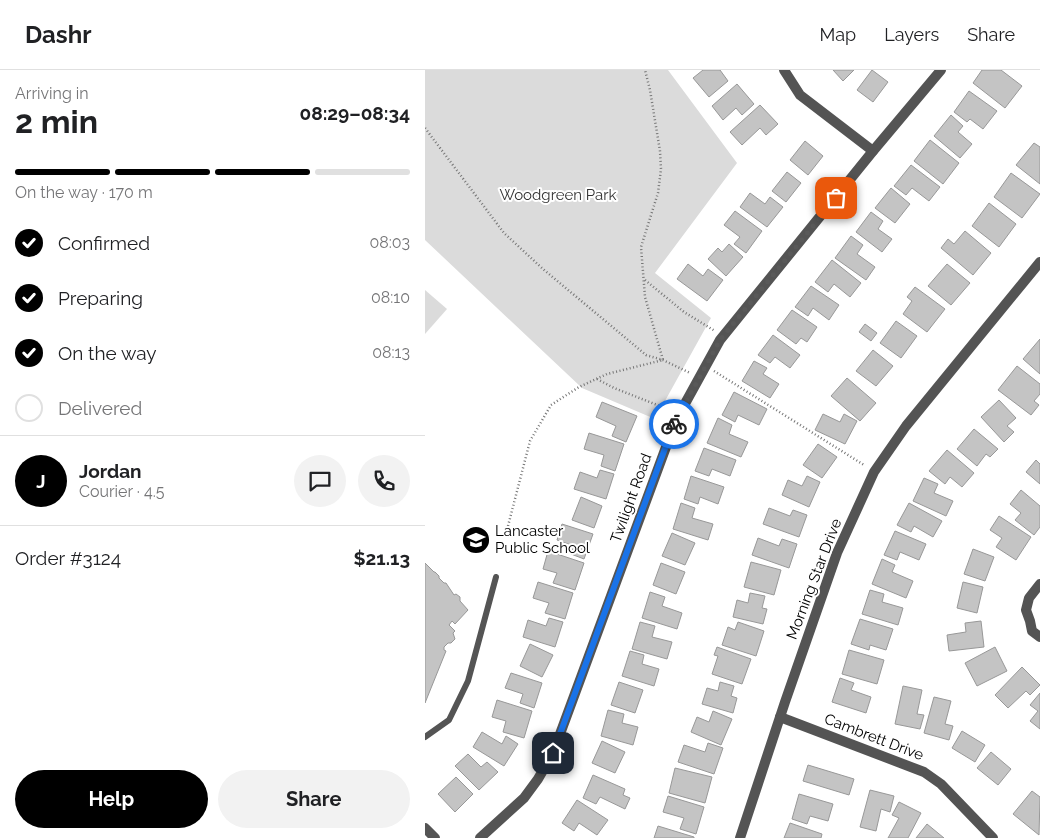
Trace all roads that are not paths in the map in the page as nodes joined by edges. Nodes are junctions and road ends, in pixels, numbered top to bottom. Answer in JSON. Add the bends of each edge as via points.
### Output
{"nodes":[{"id":1,"x":784,"y":70,"type":"edge"},
{"id":2,"x":941,"y":70,"type":"edge"},
{"id":3,"x":873,"y":151,"type":"junction"},
{"id":4,"x":1040,"y":262,"type":"edge"},
{"id":5,"x":496,"y":577,"type":"dead end"},
{"id":6,"x":1040,"y":584,"type":"edge"},
{"id":7,"x":1040,"y":638,"type":"edge"},
{"id":8,"x":780,"y":717,"type":"junction"},
{"id":9,"x":425,"y":737,"type":"edge"},
{"id":10,"x":425,"y":828,"type":"edge"},
{"id":11,"x":435,"y":838,"type":"edge"},
{"id":12,"x":480,"y":838,"type":"edge"},
{"id":13,"x":739,"y":838,"type":"edge"},
{"id":14,"x":993,"y":838,"type":"edge"}],
"edges":[{"from":1,"to":3,"type":"street","via":[[800,95]]},
{"from":2,"to":3,"type":"street","name":"Twilight Road"},
{"from":3,"to":12,"type":"street","name":"Twilight Road","via":[[723,336],[676,420],[553,753],[523,798]]},
{"from":4,"to":8,"type":"street","name":"Morning Star Drive","via":[[906,426],[875,472],[837,552]]},
{"from":5,"to":9,"type":"lane","via":[[468,681],[449,720]]},
{"from":6,"to":7,"type":"street","via":[[1029,598],[1026,610],[1032,631]]},
{"from":8,"to":13,"type":"street","name":"Morning Star Drive"},
{"from":8,"to":14,"type":"street","name":"Cambrett Drive","via":[[924,772],[941,784]]},
{"from":10,"to":11,"type":"street"}]}
